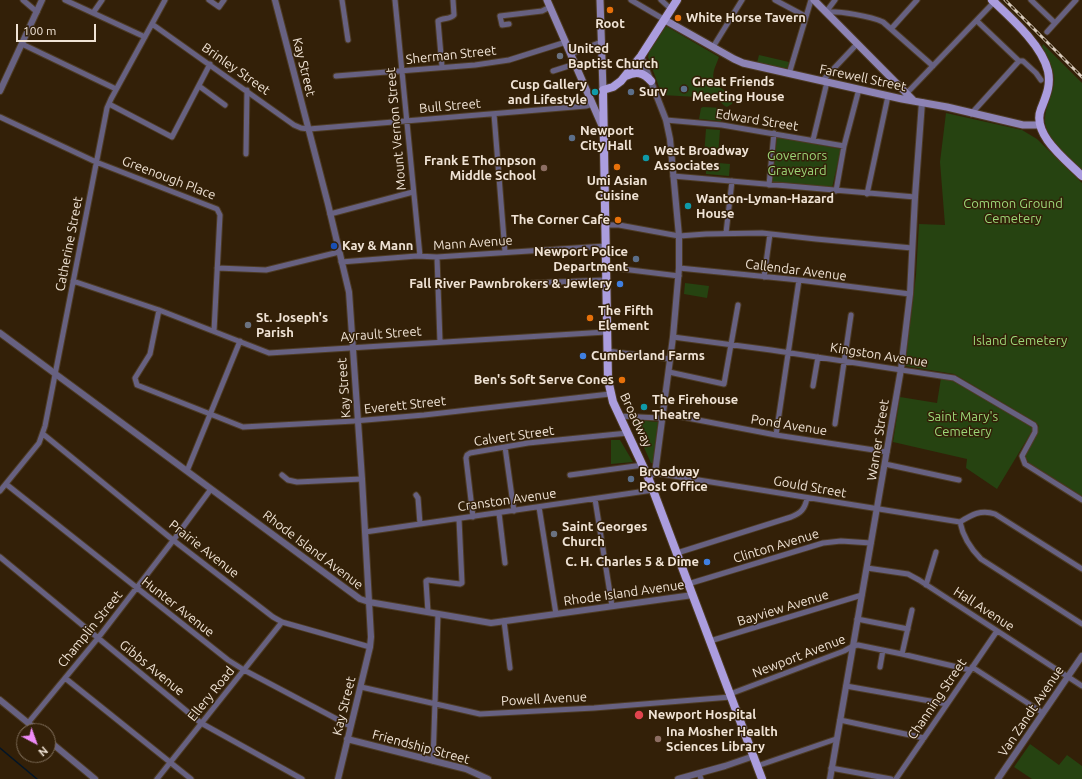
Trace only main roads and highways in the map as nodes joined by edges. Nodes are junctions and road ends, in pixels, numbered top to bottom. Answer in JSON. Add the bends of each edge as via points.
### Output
{"nodes":[{"id":1,"x":600,"y":0,"type":"edge"},
{"id":2,"x":677,"y":0,"type":"edge"},
{"id":3,"x":814,"y":0,"type":"edge"},
{"id":4,"x":994,"y":1,"type":"edge"},
{"id":5,"x":550,"y":3,"type":"edge"},
{"id":6,"x":665,"y":20,"type":"junction"},
{"id":7,"x":624,"y":78,"type":"junction"},
{"id":8,"x":651,"y":81,"type":"road end"},
{"id":9,"x":603,"y":90,"type":"junction"},
{"id":10,"x":904,"y":96,"type":"junction"},
{"id":11,"x":1040,"y":125,"type":"junction"},
{"id":12,"x":603,"y":129,"type":"junction"},
{"id":13,"x":1082,"y":176,"type":"edge"},
{"id":14,"x":762,"y":779,"type":"edge"}],
"edges":[{"from":1,"to":9,"type":"main road","name":"Broadway"},
{"from":2,"to":6,"type":"main road"},
{"from":3,"to":10,"type":"main road","via":[[858,44]]},
{"from":4,"to":11,"type":"main road","via":[[1032,41],[1046,63],[1049,87],[1039,115]]},
{"from":5,"to":12,"type":"main road"},
{"from":6,"to":7,"type":"main road"},
{"from":6,"to":10,"type":"main road","name":"Farewell Street","via":[[743,63],[888,96]]},
{"from":7,"to":8,"type":"main road","via":[[638,72]]},
{"from":7,"to":9,"type":"main road","via":[[615,86]]},
{"from":9,"to":12,"type":"main road","name":"Broadway"},
{"from":10,"to":11,"type":"main road","name":"Farewell Street","via":[[914,101],[971,114],[1023,125]]},
{"from":11,"to":13,"type":"main road","via":[[1049,142]]},
{"from":12,"to":14,"type":"main road","name":"Broadway","via":[[605,225],[609,268],[606,280],[607,372],[610,394],[643,465],[652,475],[653,490]]}]}
